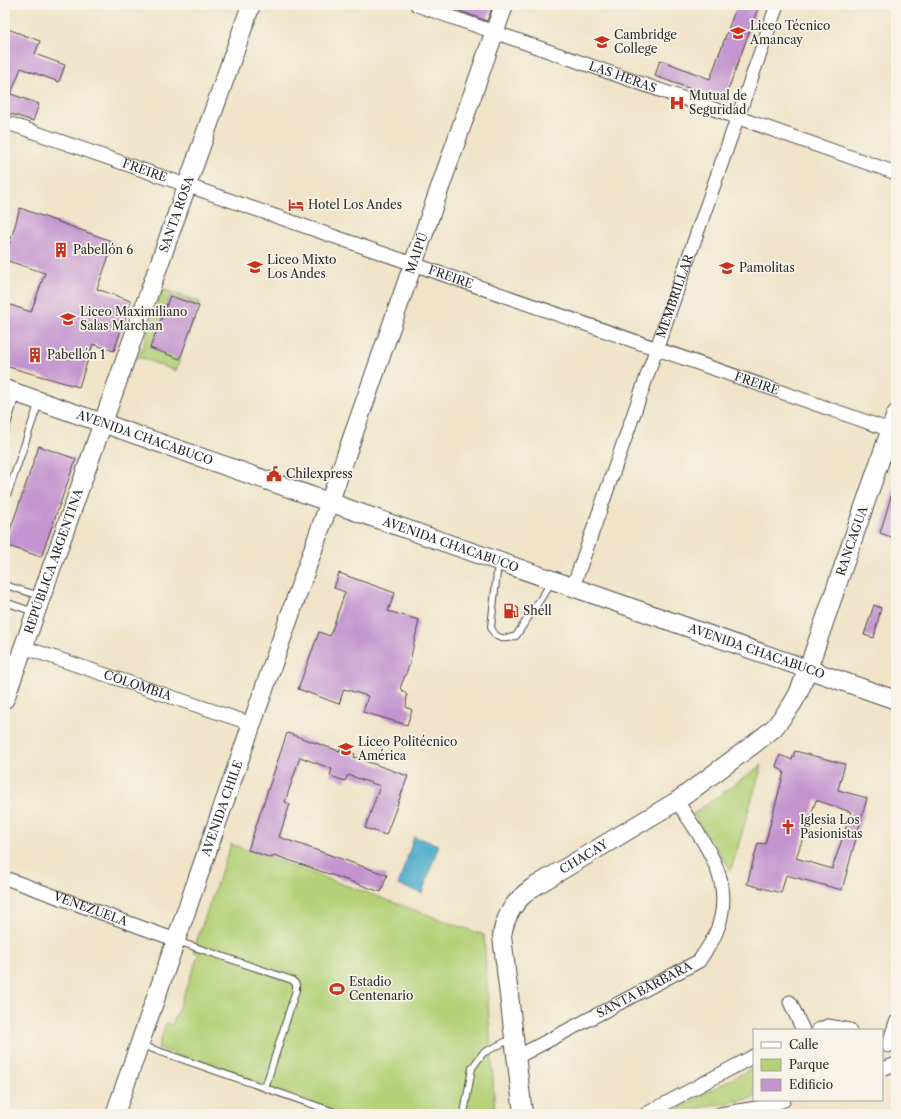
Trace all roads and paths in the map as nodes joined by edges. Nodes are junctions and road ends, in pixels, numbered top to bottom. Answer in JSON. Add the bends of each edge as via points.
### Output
{"nodes":[{"id":1,"x":251,"y":5,"type":"edge"},
{"id":2,"x":417,"y":5,"type":"edge"},
{"id":3,"x":504,"y":5,"type":"edge"},
{"id":4,"x":778,"y":5,"type":"edge"},
{"id":5,"x":494,"y":32,"type":"junction"},
{"id":6,"x":738,"y":118,"type":"junction"},
{"id":7,"x":5,"y":122,"type":"edge"},
{"id":8,"x":896,"y":173,"type":"edge"},
{"id":9,"x":187,"y":185,"type":"junction"},
{"id":10,"x":413,"y":264,"type":"junction"},
{"id":11,"x":657,"y":349,"type":"junction"},
{"id":12,"x":11,"y":391,"type":"edge"},
{"id":13,"x":39,"y":401,"type":"junction"},
{"id":14,"x":102,"y":423,"type":"junction"},
{"id":15,"x":894,"y":425,"type":"edge"},
{"id":16,"x":5,"y":431,"type":"edge"},
{"id":17,"x":5,"y":496,"type":"edge"},
{"id":18,"x":329,"y":502,"type":"junction"},
{"id":19,"x":498,"y":561,"type":"junction"},
{"id":20,"x":553,"y":580,"type":"junction"},
{"id":21,"x":5,"y":585,"type":"edge"},
{"id":22,"x":573,"y":587,"type":"junction"},
{"id":23,"x":5,"y":602,"type":"edge"},
{"id":24,"x":38,"y":605,"type":"junction"},
{"id":25,"x":23,"y":647,"type":"junction"},
{"id":26,"x":808,"y":669,"type":"junction"},
{"id":27,"x":5,"y":699,"type":"edge"},
{"id":28,"x":896,"y":700,"type":"edge"},
{"id":29,"x":252,"y":724,"type":"junction"},
{"id":30,"x":677,"y":801,"type":"junction"},
{"id":31,"x":5,"y":878,"type":"edge"},
{"id":32,"x":176,"y":940,"type":"junction"},
{"id":33,"x":790,"y":1002,"type":"dead end"},
{"id":34,"x":896,"y":1022,"type":"edge"},
{"id":35,"x":803,"y":1029,"type":"edge"},
{"id":36,"x":820,"y":1029,"type":"edge"},
{"id":37,"x":844,"y":1029,"type":"edge"},
{"id":38,"x":515,"y":1037,"type":"junction"},
{"id":39,"x":139,"y":1044,"type":"junction"},
{"id":40,"x":889,"y":1046,"type":"edge"},
{"id":41,"x":517,"y":1057,"type":"junction"},
{"id":42,"x":753,"y":1057,"type":"edge"},
{"id":43,"x":896,"y":1064,"type":"edge"},
{"id":44,"x":883,"y":1069,"type":"edge"},
{"id":45,"x":265,"y":1088,"type":"junction"},
{"id":46,"x":781,"y":1101,"type":"edge"},
{"id":47,"x":115,"y":1114,"type":"edge"},
{"id":48,"x":340,"y":1114,"type":"edge"},
{"id":49,"x":464,"y":1114,"type":"edge"},
{"id":50,"x":523,"y":1114,"type":"edge"},
{"id":51,"x":646,"y":1114,"type":"edge"},
{"id":52,"x":720,"y":1114,"type":"edge"}],
"edges":[{"from":1,"to":9,"type":"main road","name":"SANTA ROSA"},
{"from":2,"to":5,"type":"street","name":"LAS HERAS"},
{"from":3,"to":5,"type":"main road","name":"MAIPÚ"},
{"from":4,"to":6,"type":"street","name":"MEMBRILLAR"},
{"from":5,"to":6,"type":"street","name":"LAS HERAS"},
{"from":5,"to":10,"type":"main road","name":"MAIPÚ"},
{"from":6,"to":8,"type":"street","name":"LAS HERAS"},
{"from":6,"to":11,"type":"street","name":"MEMBRILLAR"},
{"from":7,"to":9,"type":"street","name":"FREIRE"},
{"from":9,"to":10,"type":"street","name":"FREIRE"},
{"from":9,"to":14,"type":"main road","name":"SANTA ROSA"},
{"from":10,"to":11,"type":"street","name":"FREIRE"},
{"from":10,"to":18,"type":"main road","name":"MAIPÚ"},
{"from":11,"to":15,"type":"street","name":"FREIRE"},
{"from":11,"to":22,"type":"street","name":"MEMBRILLAR"},
{"from":12,"to":13,"type":"main road","name":"AVENIDA CHACABUCO"},
{"from":12,"to":16,"type":"lane"},
{"from":13,"to":14,"type":"main road","name":"AVENIDA CHACABUCO"},
{"from":13,"to":17,"type":"lane"},
{"from":14,"to":18,"type":"main road","name":"AVENIDA CHACABUCO"},
{"from":14,"to":24,"type":"main road","name":"REPÚBLICA ARGENTINA"},
{"from":15,"to":26,"type":"main road","name":"RANCAGUA"},
{"from":18,"to":19,"type":"main road","name":"AVENIDA CHACABUCO"},
{"from":18,"to":29,"type":"main road","name":"AVENIDA CHILE"},
{"from":19,"to":20,"type":"main road","name":"AVENIDA CHACABUCO"},
{"from":19,"to":20,"type":"lane","via":[[491,627],[493,634],[500,638],[516,636]]},
{"from":20,"to":22,"type":"main road","name":"AVENIDA CHACABUCO"},
{"from":21,"to":24,"type":"lane"},
{"from":22,"to":26,"type":"main road","name":"AVENIDA CHACABUCO"},
{"from":23,"to":24,"type":"lane"},
{"from":24,"to":25,"type":"main road","name":"REPÚBLICA ARGENTINA"},
{"from":25,"to":27,"type":"main road","name":"REPÚBLICA ARGENTINA"},
{"from":25,"to":29,"type":"street","name":"COLOMBIA"},
{"from":26,"to":28,"type":"main road","name":"AVENIDA CHACABUCO"},
{"from":26,"to":30,"type":"main road","name":"CHACAY","via":[[798,694],[774,728]]},
{"from":29,"to":32,"type":"main road","name":"AVENIDA CHILE"},
{"from":30,"to":38,"type":"main road","name":"CHACAY","via":[[532,888],[513,905],[502,936]]},
{"from":30,"to":41,"type":"street","name":"SANTA BÁRBARA","via":[[717,865],[724,901],[715,935],[699,962]]},
{"from":31,"to":32,"type":"street","name":"VENEZUELA"},
{"from":32,"to":39,"type":"main road","name":"AVENIDA CHILE"},
{"from":32,"to":45,"type":"lane","via":[[292,980],[296,984]]},
{"from":33,"to":35,"type":"street"},
{"from":34,"to":40,"type":"street"},
{"from":36,"to":37,"type":"street","via":[[828,1026]]},
{"from":38,"to":41,"type":"main road","name":"CHACAY"},
{"from":38,"to":49,"type":"lane","via":[[483,1053],[472,1068]]},
{"from":39,"to":45,"type":"lane"},
{"from":39,"to":47,"type":"main road","name":"AVENIDA CHILE"},
{"from":41,"to":50,"type":"main road","name":"CHACAY"},
{"from":42,"to":51,"type":"street"},
{"from":43,"to":44,"type":"street"},
{"from":45,"to":48,"type":"lane"},
{"from":46,"to":52,"type":"street","via":[[763,1107]]}]}
